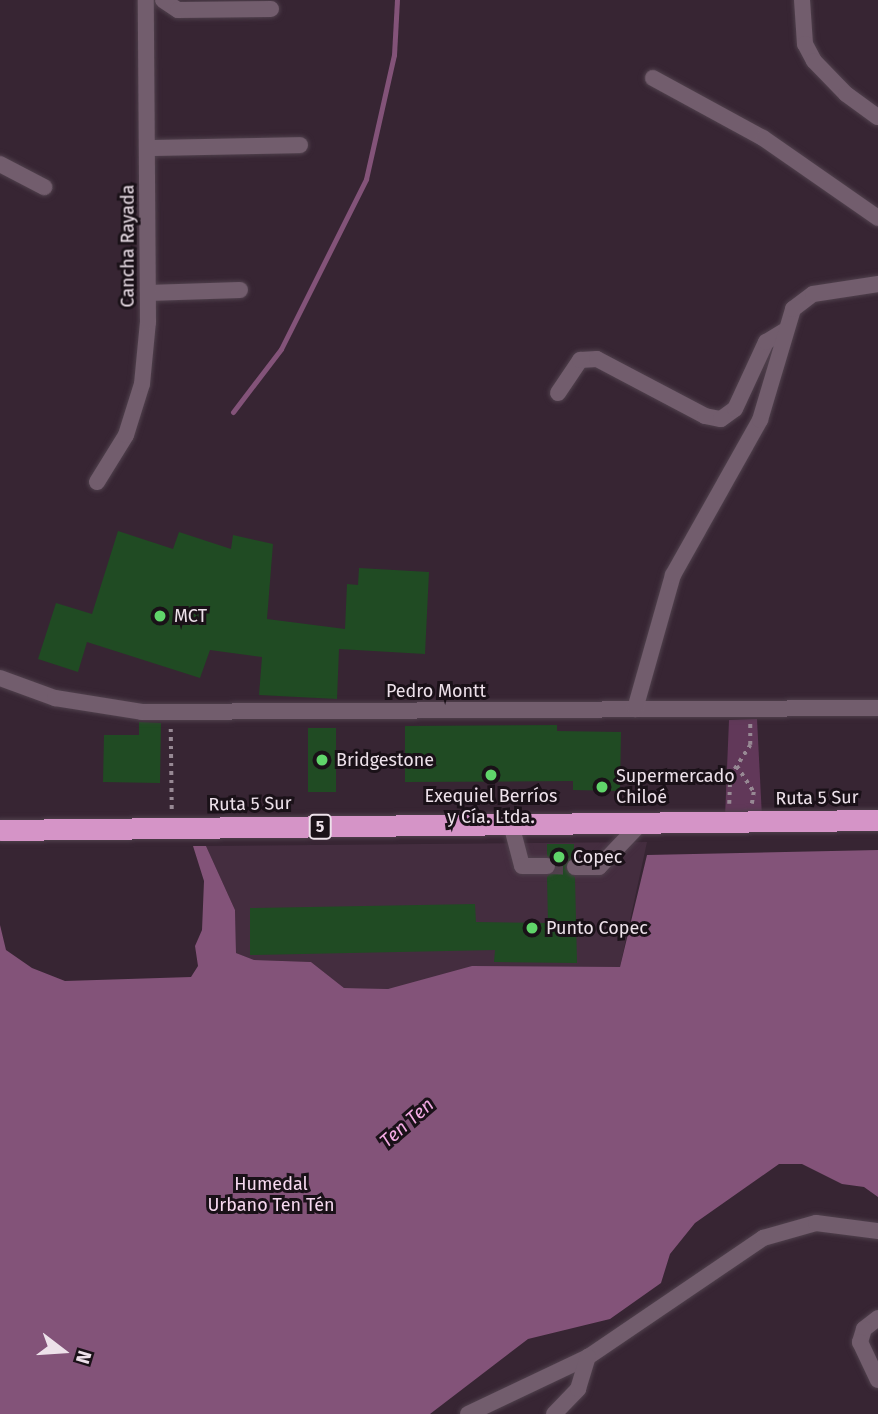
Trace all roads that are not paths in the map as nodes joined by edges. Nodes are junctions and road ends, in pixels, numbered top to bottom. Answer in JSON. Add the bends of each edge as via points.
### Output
{"nodes":[{"id":1,"x":146,"y":0,"type":"edge"},
{"id":2,"x":163,"y":0,"type":"edge"},
{"id":3,"x":802,"y":0,"type":"edge"},
{"id":4,"x":271,"y":9,"type":"dead end"},
{"id":5,"x":653,"y":78,"type":"dead end"},
{"id":6,"x":878,"y":117,"type":"edge"},
{"id":7,"x":300,"y":145,"type":"dead end"},
{"id":8,"x":148,"y":148,"type":"junction"},
{"id":9,"x":0,"y":164,"type":"edge"},
{"id":10,"x":44,"y":187,"type":"dead end"},
{"id":11,"x":878,"y":218,"type":"edge"},
{"id":12,"x":878,"y":284,"type":"edge"},
{"id":13,"x":240,"y":290,"type":"dead end"},
{"id":14,"x":148,"y":293,"type":"junction"},
{"id":15,"x":786,"y":330,"type":"junction"},
{"id":16,"x":558,"y":393,"type":"dead end"},
{"id":17,"x":97,"y":482,"type":"dead end"},
{"id":18,"x":0,"y":678,"type":"edge"},
{"id":19,"x":878,"y":708,"type":"edge"},
{"id":20,"x":635,"y":709,"type":"junction"},
{"id":21,"x":878,"y":820,"type":"edge"},
{"id":22,"x":641,"y":823,"type":"junction"},
{"id":23,"x":512,"y":824,"type":"junction"},
{"id":24,"x":0,"y":830,"type":"edge"},
{"id":25,"x":547,"y":866,"type":"tunnel mouth"},
{"id":26,"x":575,"y":867,"type":"tunnel mouth"},
{"id":27,"x":878,"y":1231,"type":"edge"},
{"id":28,"x":878,"y":1318,"type":"edge"},
{"id":29,"x":588,"y":1357,"type":"junction"},
{"id":30,"x":878,"y":1380,"type":"edge"},
{"id":31,"x":468,"y":1414,"type":"edge"},
{"id":32,"x":554,"y":1414,"type":"edge"}],
"edges":[{"from":1,"to":8,"type":"street","name":"Cancha Rayada"},
{"from":2,"to":4,"type":"street","via":[[178,10]]},
{"from":3,"to":6,"type":"street","via":[[805,44],[814,61],[828,79]]},
{"from":5,"to":11,"type":"street","via":[[763,138]]},
{"from":7,"to":8,"type":"street"},
{"from":8,"to":14,"type":"street","name":"Cancha Rayada"},
{"from":9,"to":10,"type":"street"},
{"from":12,"to":15,"type":"street","via":[[813,294],[793,309]]},
{"from":13,"to":14,"type":"street"},
{"from":14,"to":17,"type":"street","name":"Cancha Rayada","via":[[142,384],[126,435]]},
{"from":15,"to":16,"type":"street","via":[[766,342],[735,409],[721,419],[710,419],[597,359],[580,360]]},
{"from":15,"to":20,"type":"street","via":[[760,420],[673,575]]},
{"from":18,"to":20,"type":"street","name":"Pedro Montt","via":[[84,705],[171,712]]},
{"from":19,"to":20,"type":"street","name":"Pedro Montt"},
{"from":21,"to":22,"type":"highway","name":"Ruta 5 Sur","number":"5"},
{"from":22,"to":23,"type":"highway","name":"Ruta 5 Sur","number":"5"},
{"from":22,"to":26,"type":"street","via":[[599,867]]},
{"from":23,"to":24,"type":"highway","name":"Ruta 5 Sur","number":"5"},
{"from":23,"to":25,"type":"street","via":[[522,866]]},
{"from":27,"to":29,"type":"street","via":[[816,1223],[763,1238]]},
{"from":28,"to":30,"type":"street","via":[[864,1329],[860,1342]]},
{"from":29,"to":31,"type":"street"},
{"from":29,"to":32,"type":"street","via":[[578,1389]]}]}
